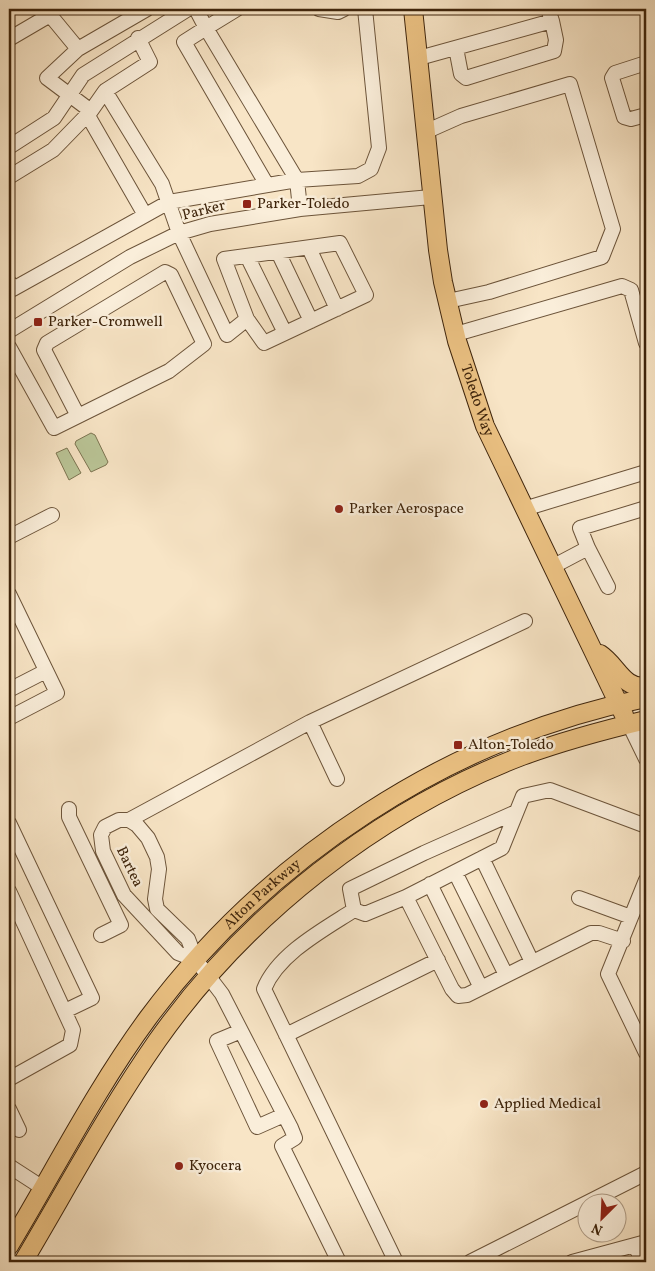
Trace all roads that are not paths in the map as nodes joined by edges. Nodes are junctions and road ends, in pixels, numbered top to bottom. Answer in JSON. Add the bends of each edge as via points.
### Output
{"nodes":[{"id":1,"x":147,"y":9,"type":"edge"},
{"id":2,"x":188,"y":9,"type":"edge"},
{"id":3,"x":196,"y":9,"type":"edge"},
{"id":4,"x":237,"y":9,"type":"edge"},
{"id":5,"x":319,"y":9,"type":"edge"},
{"id":6,"x":344,"y":9,"type":"edge"},
{"id":7,"x":365,"y":9,"type":"edge"},
{"id":8,"x":413,"y":9,"type":"edge"},
{"id":9,"x":50,"y":12,"type":"edge"},
{"id":10,"x":550,"y":15,"type":"edge"},
{"id":11,"x":206,"y":28,"type":"junction"},
{"id":12,"x":138,"y":38,"type":"junction"},
{"id":13,"x":9,"y":40,"type":"edge"},
{"id":14,"x":456,"y":48,"type":"junction"},
{"id":15,"x":78,"y":49,"type":"junction"},
{"id":16,"x":419,"y":58,"type":"junction"},
{"id":17,"x":646,"y":63,"type":"edge"},
{"id":18,"x":105,"y":91,"type":"junction"},
{"id":19,"x":68,"y":94,"type":"junction"},
{"id":20,"x":89,"y":113,"type":"junction"},
{"id":21,"x":646,"y":115,"type":"edge"},
{"id":22,"x":425,"y":132,"type":"junction"},
{"id":23,"x":9,"y":148,"type":"edge"},
{"id":24,"x":14,"y":174,"type":"edge"},
{"id":25,"x":297,"y":180,"type":"junction"},
{"id":26,"x":267,"y":185,"type":"junction"},
{"id":27,"x":431,"y":197,"type":"junction"},
{"id":28,"x":169,"y":202,"type":"junction"},
{"id":29,"x":300,"y":209,"type":"junction"},
{"id":30,"x":145,"y":215,"type":"junction"},
{"id":31,"x":179,"y":233,"type":"junction"},
{"id":32,"x":308,"y":248,"type":"junction"},
{"id":33,"x":278,"y":252,"type":"junction"},
{"id":34,"x":247,"y":256,"type":"junction"},
{"id":35,"x":9,"y":282,"type":"edge"},
{"id":36,"x":448,"y":302,"type":"junction"},
{"id":37,"x":337,"y":309,"type":"junction"},
{"id":38,"x":247,"y":319,"type":"junction"},
{"id":39,"x":311,"y":321,"type":"junction"},
{"id":40,"x":9,"y":331,"type":"edge"},
{"id":41,"x":285,"y":333,"type":"junction"},
{"id":42,"x":456,"y":334,"type":"junction"},
{"id":43,"x":646,"y":343,"type":"edge"},
{"id":44,"x":9,"y":348,"type":"edge"},
{"id":45,"x":78,"y":416,"type":"junction"},
{"id":46,"x":646,"y":472,"type":"edge"},
{"id":47,"x":646,"y":508,"type":"edge"},
{"id":48,"x":524,"y":509,"type":"junction"},
{"id":49,"x":52,"y":516,"type":"dead end"},
{"id":50,"x":9,"y":537,"type":"edge"},
{"id":51,"x":588,"y":548,"type":"junction"},
{"id":52,"x":552,"y":567,"type":"junction"},
{"id":53,"x":608,"y":587,"type":"dead end"},
{"id":54,"x":9,"y":594,"type":"edge"},
{"id":55,"x":525,"y":621,"type":"dead end"},
{"id":56,"x":592,"y":649,"type":"junction"},
{"id":57,"x":46,"y":671,"type":"junction"},
{"id":58,"x":646,"y":687,"type":"edge"},
{"id":59,"x":9,"y":690,"type":"edge"},
{"id":60,"x":646,"y":698,"type":"edge"},
{"id":61,"x":619,"y":705,"type":"junction"},
{"id":62,"x":9,"y":718,"type":"edge"},
{"id":63,"x":310,"y":722,"type":"junction"},
{"id":64,"x":638,"y":722,"type":"edge"},
{"id":65,"x":646,"y":759,"type":"edge"},
{"id":66,"x":337,"y":778,"type":"dead end"},
{"id":67,"x":69,"y":809,"type":"dead end"},
{"id":68,"x":516,"y":812,"type":"junction"},
{"id":69,"x":129,"y":820,"type":"junction"},
{"id":70,"x":9,"y":823,"type":"edge"},
{"id":71,"x":646,"y":826,"type":"edge"},
{"id":72,"x":482,"y":858,"type":"junction"},
{"id":73,"x":455,"y":872,"type":"junction"},
{"id":74,"x":646,"y":880,"type":"edge"},
{"id":75,"x":430,"y":884,"type":"junction"},
{"id":76,"x":9,"y":891,"type":"edge"},
{"id":77,"x":406,"y":897,"type":"junction"},
{"id":78,"x":579,"y":898,"type":"dead end"},
{"id":79,"x":354,"y":910,"type":"junction"},
{"id":80,"x":631,"y":917,"type":"junction"},
{"id":81,"x":101,"y":935,"type":"dead end"},
{"id":82,"x":622,"y":941,"type":"junction"},
{"id":83,"x":196,"y":960,"type":"junction"},
{"id":84,"x":438,"y":960,"type":"junction"},
{"id":85,"x":532,"y":962,"type":"junction"},
{"id":86,"x":506,"y":975,"type":"junction"},
{"id":87,"x":208,"y":978,"type":"junction"},
{"id":88,"x":481,"y":988,"type":"junction"},
{"id":89,"x":65,"y":1011,"type":"junction"},
{"id":90,"x":241,"y":1031,"type":"junction"},
{"id":91,"x":286,"y":1035,"type":"junction"},
{"id":92,"x":646,"y":1053,"type":"edge"},
{"id":93,"x":9,"y":1078,"type":"edge"},
{"id":94,"x":9,"y":1108,"type":"edge"},
{"id":95,"x":284,"y":1115,"type":"junction"},
{"id":96,"x":19,"y":1130,"type":"dead end"},
{"id":97,"x":9,"y":1166,"type":"edge"},
{"id":98,"x":646,"y":1173,"type":"edge"},
{"id":99,"x":43,"y":1188,"type":"junction"},
{"id":100,"x":641,"y":1244,"type":"edge"},
{"id":101,"x":9,"y":1246,"type":"edge"},
{"id":102,"x":23,"y":1262,"type":"edge"},
{"id":103,"x":339,"y":1262,"type":"edge"},
{"id":104,"x":396,"y":1262,"type":"edge"},
{"id":105,"x":470,"y":1262,"type":"edge"},
{"id":106,"x":572,"y":1262,"type":"edge"},
{"id":107,"x":643,"y":1262,"type":"edge"}],
"edges":[{"from":1,"to":15,"type":"street"},
{"from":2,"to":12,"type":"street"},
{"from":3,"to":11,"type":"street"},
{"from":4,"to":11,"type":"street"},
{"from":5,"to":6,"type":"street","via":[[338,12]]},
{"from":7,"to":25,"type":"street","via":[[379,148],[371,169],[358,176]]},
{"from":8,"to":16,"type":"main road","name":"Toledo Way"},
{"from":9,"to":13,"type":"street"},
{"from":9,"to":15,"type":"street"},
{"from":10,"to":14,"type":"street"},
{"from":10,"to":14,"type":"street","via":[[556,40],[554,51],[466,78],[461,74]]},
{"from":11,"to":25,"type":"street"},
{"from":11,"to":26,"type":"street","via":[[184,42]]},
{"from":12,"to":18,"type":"street","via":[[150,62]]},
{"from":12,"to":19,"type":"street","via":[[83,75]]},
{"from":14,"to":16,"type":"street"},
{"from":15,"to":19,"type":"street","via":[[47,78]]},
{"from":16,"to":22,"type":"main road","name":"Toledo Way"},
{"from":17,"to":21,"type":"street","via":[[615,73],[612,78],[624,117],[631,119]]},
{"from":18,"to":20,"type":"street"},
{"from":18,"to":28,"type":"street","via":[[162,184]]},
{"from":19,"to":20,"type":"street"},
{"from":19,"to":23,"type":"street","via":[[54,118]]},
{"from":20,"to":24,"type":"street","via":[[53,150]]},
{"from":20,"to":30,"type":"street"},
{"from":22,"to":27,"type":"main road","name":"Toledo Way"},
{"from":22,"to":36,"type":"street","via":[[461,116],[570,84],[613,229],[602,257]]},
{"from":23,"to":24,"type":"street"},
{"from":25,"to":26,"type":"street"},
{"from":25,"to":29,"type":"street"},
{"from":26,"to":28,"type":"street"},
{"from":27,"to":29,"type":"street","name":"Parker"},
{"from":27,"to":36,"type":"main road","name":"Toledo Way"},
{"from":28,"to":30,"type":"street"},
{"from":28,"to":31,"type":"street"},
{"from":29,"to":31,"type":"street","name":"Parker","via":[[210,224]]},
{"from":30,"to":35,"type":"street","via":[[12,288]]},
{"from":31,"to":38,"type":"street","via":[[227,335]]},
{"from":31,"to":40,"type":"street","name":"Parker","via":[[130,257]]},
{"from":32,"to":33,"type":"street"},
{"from":32,"to":37,"type":"street"},
{"from":32,"to":37,"type":"street","via":[[340,244],[369,301]]},
{"from":33,"to":34,"type":"street"},
{"from":33,"to":39,"type":"street"},
{"from":34,"to":38,"type":"street","via":[[224,259]]},
{"from":34,"to":41,"type":"street"},
{"from":36,"to":42,"type":"main road","name":"Toledo Way"},
{"from":37,"to":39,"type":"street"},
{"from":38,"to":41,"type":"street","via":[[264,343]]},
{"from":39,"to":41,"type":"street"},
{"from":42,"to":43,"type":"street","via":[[622,286],[631,290]]},
{"from":42,"to":48,"type":"main road","name":"Toledo Way","via":[[485,426]]},
{"from":44,"to":45,"type":"street","via":[[54,428]]},
{"from":45,"to":45,"type":"street","via":[[169,371],[204,344],[171,276],[165,272],[47,343],[44,350]]},
{"from":46,"to":48,"type":"street"},
{"from":47,"to":51,"type":"street","via":[[580,528]]},
{"from":48,"to":52,"type":"main road","name":"Toledo Way"},
{"from":49,"to":50,"type":"street"},
{"from":51,"to":52,"type":"street"},
{"from":51,"to":53,"type":"street"},
{"from":52,"to":56,"type":"main road","name":"Toledo Way"},
{"from":54,"to":57,"type":"street"},
{"from":55,"to":63,"type":"street"},
{"from":56,"to":58,"type":"main road","via":[[608,660],[624,680]]},
{"from":56,"to":61,"type":"main road","name":"Toledo Way"},
{"from":57,"to":59,"type":"street"},
{"from":57,"to":62,"type":"street","via":[[57,693]]},
{"from":60,"to":61,"type":"main road","name":"Alton Parkway"},
{"from":61,"to":64,"type":"main road","name":"Toledo Way"},
{"from":61,"to":83,"type":"main road","name":"Alton Parkway","via":[[509,740],[397,795],[286,872],[211,941]]},
{"from":63,"to":66,"type":"street"},
{"from":63,"to":69,"type":"street"},
{"from":64,"to":65,"type":"street","name":"Toledo Way"},
{"from":64,"to":87,"type":"main road","name":"Alton Parkway","via":[[521,757],[401,816],[304,885],[252,931]]},
{"from":67,"to":81,"type":"street","via":[[69,817],[121,925]]},
{"from":68,"to":71,"type":"street","via":[[523,796],[550,790]]},
{"from":68,"to":72,"type":"street","via":[[502,848]]},
{"from":68,"to":79,"type":"street","via":[[350,890]]},
{"from":69,"to":83,"type":"street","name":"Bartea","via":[[148,838],[157,857],[159,869],[155,899],[158,909],[188,939]]},
{"from":69,"to":83,"type":"street","name":"Bartea","via":[[119,820],[105,827],[101,834],[102,851],[132,906],[178,954]]},
{"from":70,"to":89,"type":"street","via":[[92,998]]},
{"from":72,"to":73,"type":"street"},
{"from":72,"to":85,"type":"street"},
{"from":73,"to":75,"type":"street"},
{"from":73,"to":86,"type":"street"},
{"from":74,"to":80,"type":"street"},
{"from":75,"to":77,"type":"street"},
{"from":75,"to":88,"type":"street"},
{"from":76,"to":89,"type":"street"},
{"from":77,"to":79,"type":"street","via":[[365,914]]},
{"from":77,"to":84,"type":"street"},
{"from":78,"to":80,"type":"street"},
{"from":79,"to":91,"type":"street","via":[[302,944],[268,978],[264,989]]},
{"from":80,"to":82,"type":"street"},
{"from":82,"to":85,"type":"street","via":[[590,933]]},
{"from":82,"to":92,"type":"street","via":[[608,974]]},
{"from":83,"to":87,"type":"street","name":"Bartea"},
{"from":83,"to":99,"type":"main road","name":"Alton Parkway","via":[[127,1048]]},
{"from":84,"to":88,"type":"street","via":[[458,996]]},
{"from":84,"to":91,"type":"street"},
{"from":85,"to":86,"type":"street"},
{"from":86,"to":88,"type":"street"},
{"from":87,"to":90,"type":"street","name":"Bartea","via":[[222,994]]},
{"from":87,"to":102,"type":"main road","name":"Alton Parkway","via":[[172,1021],[130,1082]]},
{"from":89,"to":93,"type":"street","via":[[73,1030],[70,1045]]},
{"from":90,"to":95,"type":"street","name":"Bartea"},
{"from":90,"to":95,"type":"street","via":[[217,1042],[257,1128]]},
{"from":91,"to":104,"type":"street"},
{"from":94,"to":96,"type":"street"},
{"from":95,"to":103,"type":"street","name":"Bartea","via":[[295,1138],[282,1146]]},
{"from":97,"to":99,"type":"street"},
{"from":98,"to":105,"type":"street"},
{"from":99,"to":101,"type":"main road","name":"Alton Parkway"},
{"from":100,"to":106,"type":"street"},
{"from":100,"to":107,"type":"street"}]}
